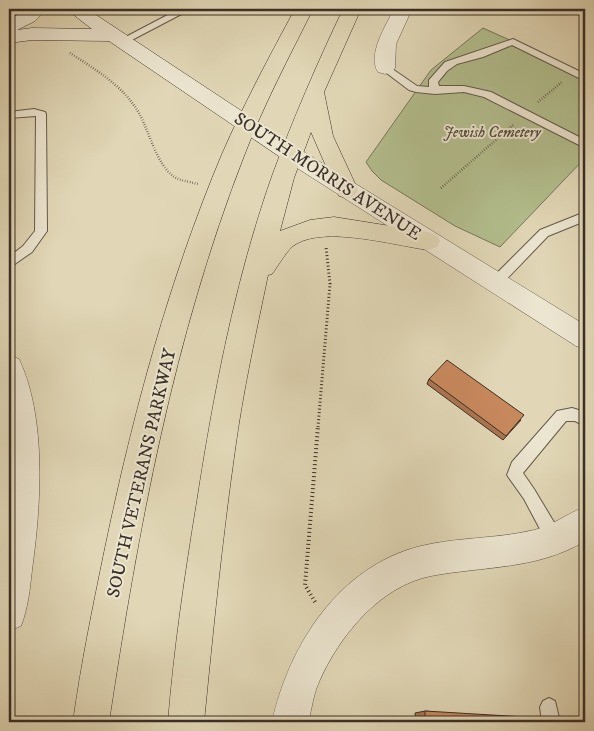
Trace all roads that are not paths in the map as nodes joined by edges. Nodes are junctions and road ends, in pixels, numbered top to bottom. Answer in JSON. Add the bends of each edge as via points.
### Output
{"nodes":[{"id":1,"x":38,"y":9,"type":"edge"},
{"id":2,"x":75,"y":9,"type":"edge"},
{"id":3,"x":186,"y":9,"type":"edge"},
{"id":4,"x":304,"y":9,"type":"edge"},
{"id":5,"x":352,"y":9,"type":"edge"},
{"id":6,"x":403,"y":9,"type":"edge"},
{"id":7,"x":9,"y":27,"type":"edge"},
{"id":8,"x":9,"y":37,"type":"edge"},
{"id":9,"x":118,"y":38,"type":"junction"},
{"id":10,"x":385,"y":68,"type":"joint"},
{"id":11,"x":585,"y":78,"type":"edge"},
{"id":12,"x":315,"y":90,"type":"junction"},
{"id":13,"x":435,"y":90,"type":"junction"},
{"id":14,"x":9,"y":116,"type":"edge"},
{"id":15,"x":248,"y":124,"type":"junction"},
{"id":16,"x":585,"y":143,"type":"edge"},
{"id":17,"x":291,"y":154,"type":"junction"},
{"id":18,"x":347,"y":190,"type":"junction"},
{"id":19,"x":585,"y":216,"type":"edge"},
{"id":20,"x":428,"y":241,"type":"junction"},
{"id":21,"x":9,"y":263,"type":"edge"},
{"id":22,"x":256,"y":276,"type":"junction"},
{"id":23,"x":495,"y":283,"type":"junction"},
{"id":24,"x":585,"y":338,"type":"edge"},
{"id":25,"x":9,"y":367,"type":"edge"},
{"id":26,"x":585,"y":420,"type":"edge"},
{"id":27,"x":585,"y":522,"type":"edge"},
{"id":28,"x":555,"y":540,"type":"junction"},
{"id":29,"x":9,"y":614,"type":"edge"},
{"id":30,"x":91,"y":722,"type":"edge"},
{"id":31,"x":186,"y":722,"type":"edge"},
{"id":32,"x":290,"y":722,"type":"edge"}],
"edges":[{"from":1,"to":7,"type":"street"},
{"from":2,"to":9,"type":"street","name":"SOUTH MORRIS AVENUE"},
{"from":3,"to":9,"type":"lane"},
{"from":4,"to":15,"type":"highway","name":"SOUTH VETERANS PARKWAY"},
{"from":5,"to":12,"type":"highway"},
{"from":6,"to":10,"type":"street","via":[[386,44]]},
{"from":8,"to":9,"type":"street","via":[[47,34]]},
{"from":9,"to":15,"type":"street","name":"SOUTH MORRIS AVENUE"},
{"from":10,"to":13,"type":"lane","via":[[413,88]]},
{"from":11,"to":13,"type":"lane","via":[[513,42],[448,64],[434,82]]},
{"from":12,"to":17,"type":"highway"},
{"from":12,"to":18,"type":"highway","via":[[322,136]]},
{"from":13,"to":16,"type":"lane","via":[[464,89],[487,94]]},
{"from":14,"to":21,"type":"lane","via":[[40,114],[41,221],[41,231],[34,243]]},
{"from":15,"to":17,"type":"street","name":"SOUTH MORRIS AVENUE"},
{"from":15,"to":30,"type":"highway","name":"SOUTH VETERANS PARKWAY","via":[[217,197],[199,251],[149,422],[104,640]]},
{"from":17,"to":18,"type":"street","name":"SOUTH MORRIS AVENUE"},
{"from":17,"to":22,"type":"highway","via":[[273,205]]},
{"from":18,"to":20,"type":"street","name":"SOUTH MORRIS AVENUE"},
{"from":19,"to":23,"type":"lane","via":[[544,233]]},
{"from":20,"to":22,"type":"highway","via":[[334,226],[310,229],[286,238]]},
{"from":20,"to":23,"type":"street","name":"SOUTH MORRIS AVENUE"},
{"from":22,"to":31,"type":"highway","via":[[236,361],[206,540]]},
{"from":23,"to":24,"type":"street","name":"SOUTH MORRIS AVENUE"},
{"from":25,"to":29,"type":"street","via":[[23,436],[26,481],[22,540]]},
{"from":26,"to":28,"type":"lane","via":[[579,415],[562,416],[517,467],[515,475]]},
{"from":27,"to":28,"type":"street"},
{"from":28,"to":32,"type":"street","via":[[517,550],[426,561],[401,568],[361,595],[331,627],[313,656],[298,689]]}]}
